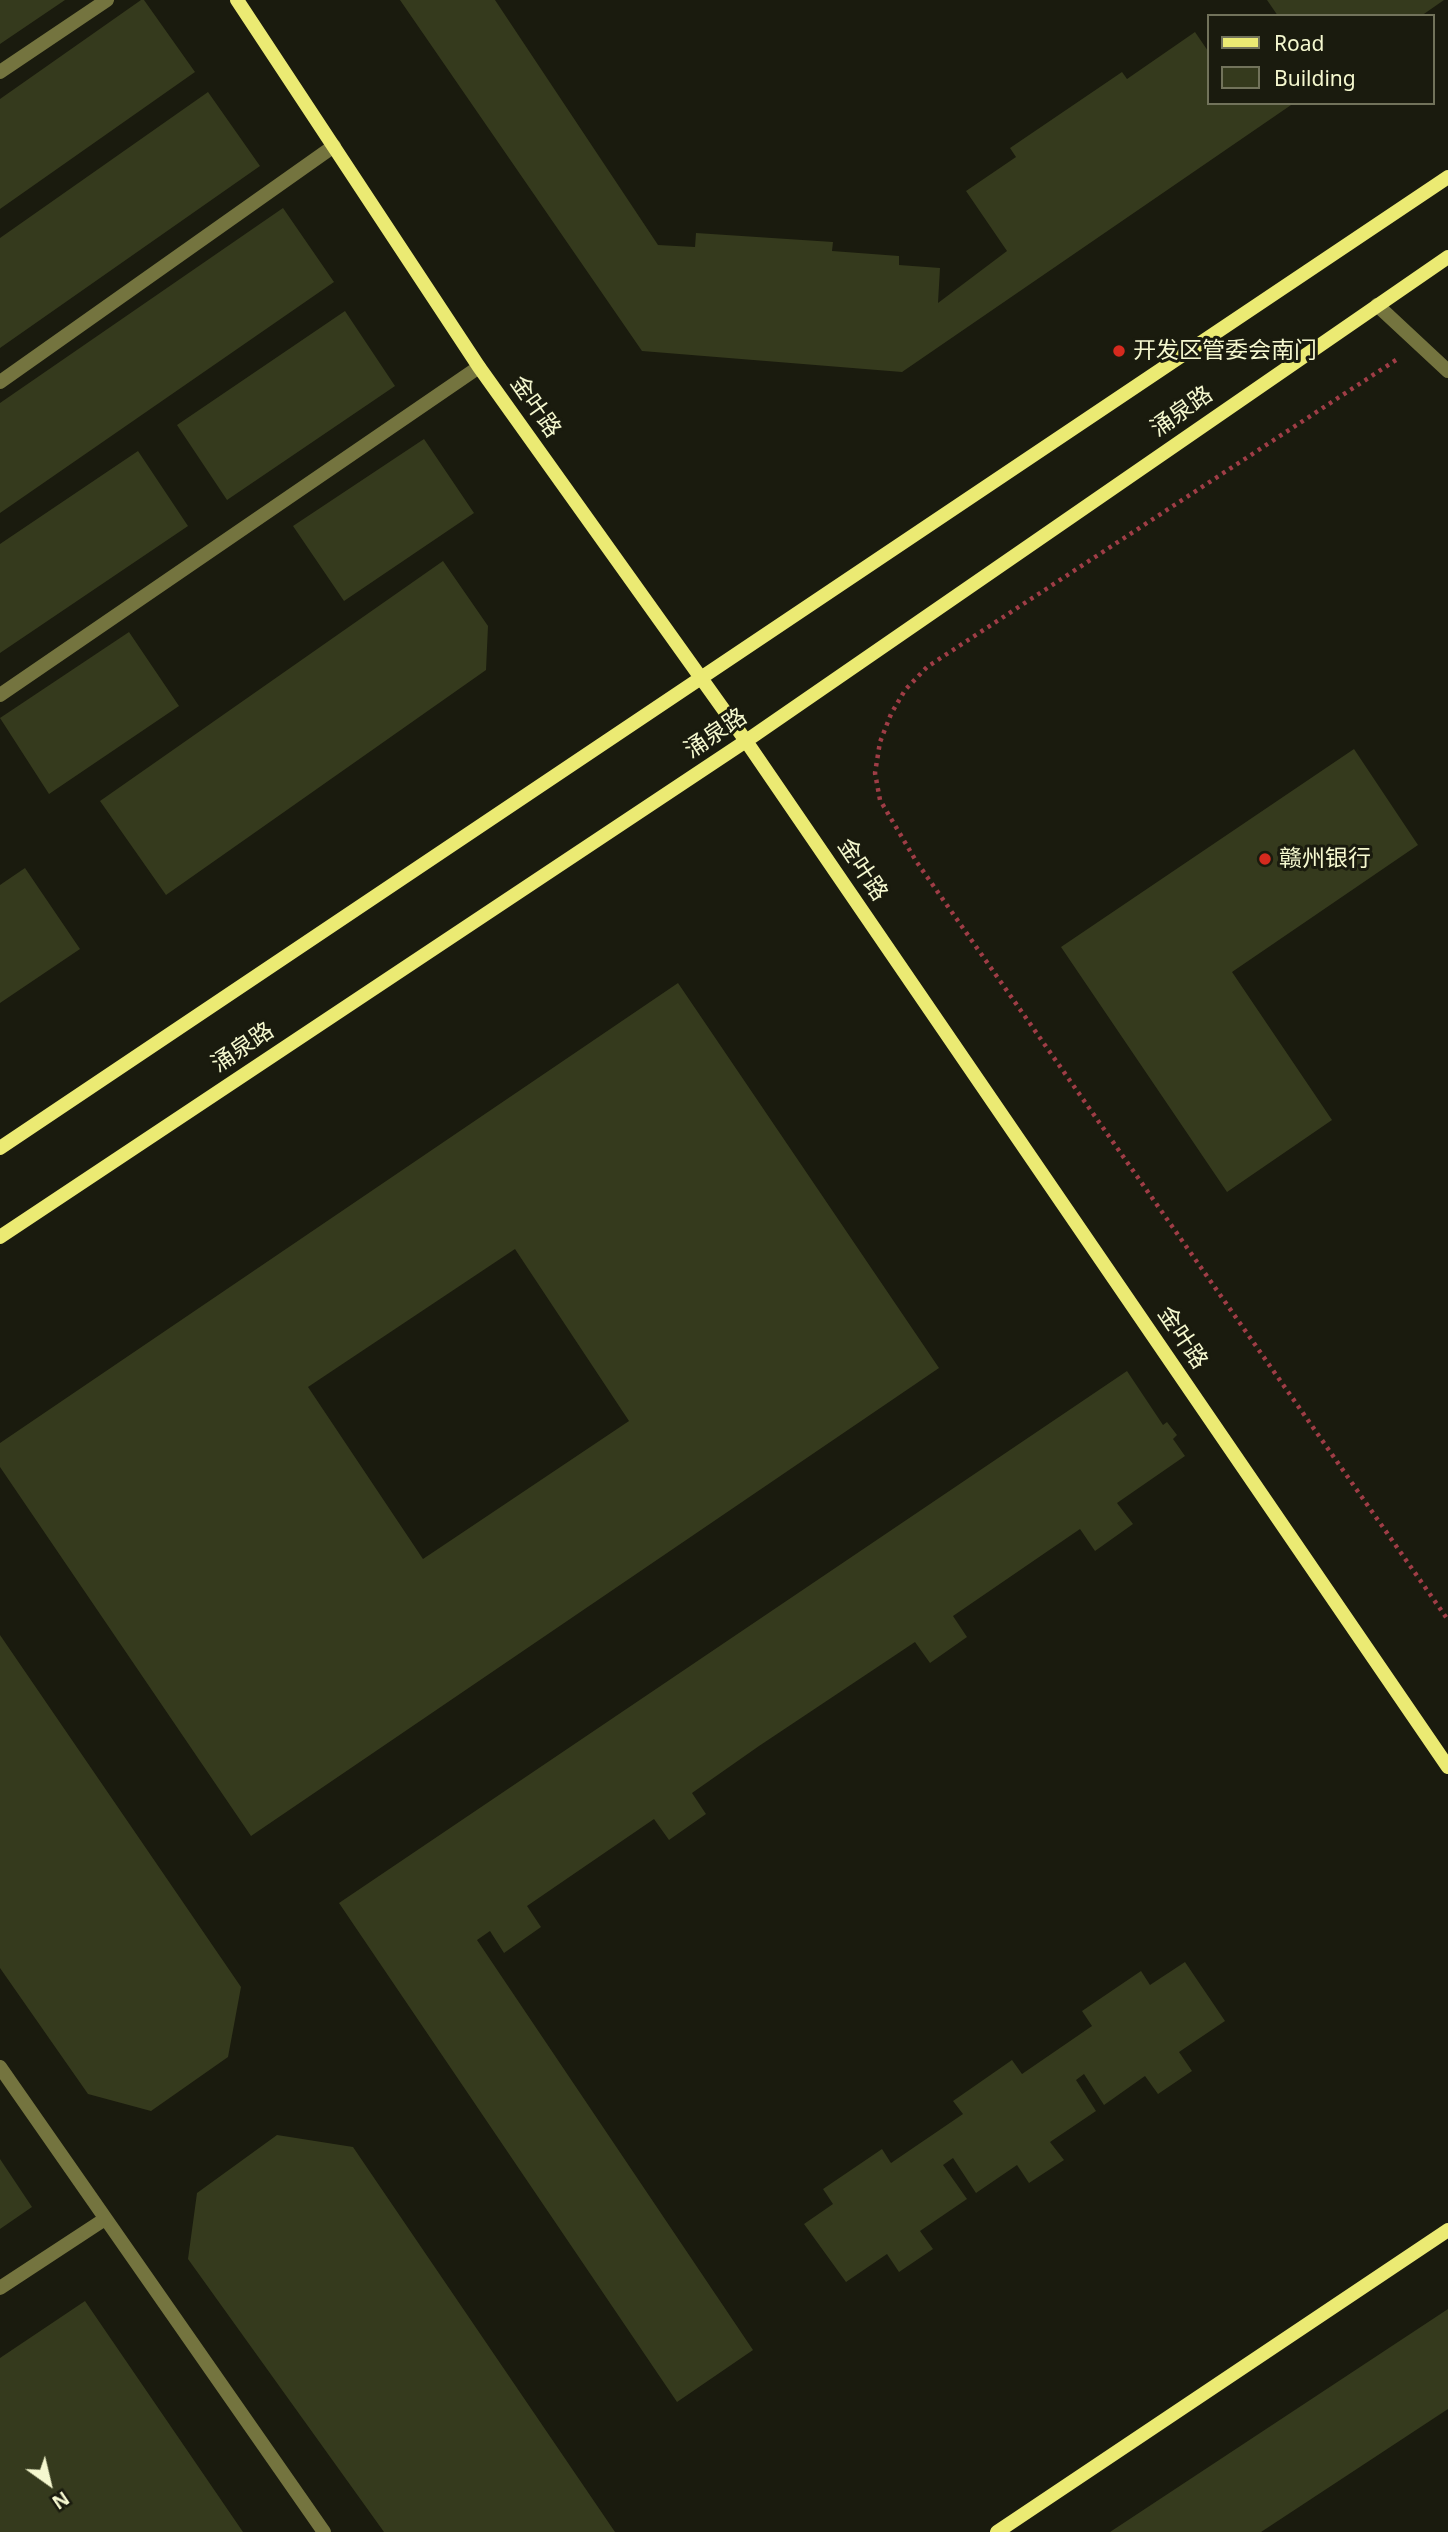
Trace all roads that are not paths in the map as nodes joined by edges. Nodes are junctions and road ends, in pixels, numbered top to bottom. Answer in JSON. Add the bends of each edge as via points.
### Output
{"nodes":[{"id":1,"x":107,"y":0,"type":"edge"},
{"id":2,"x":237,"y":0,"type":"edge"},
{"id":3,"x":0,"y":72,"type":"edge"},
{"id":4,"x":334,"y":146,"type":"junction"},
{"id":5,"x":1448,"y":177,"type":"edge"},
{"id":6,"x":1448,"y":257,"type":"edge"},
{"id":7,"x":1377,"y":305,"type":"junction"},
{"id":8,"x":479,"y":367,"type":"junction"},
{"id":9,"x":1448,"y":371,"type":"edge"},
{"id":10,"x":0,"y":382,"type":"edge"},
{"id":11,"x":700,"y":678,"type":"junction"},
{"id":12,"x":0,"y":695,"type":"edge"},
{"id":13,"x":746,"y":741,"type":"junction"},
{"id":14,"x":0,"y":1148,"type":"edge"},
{"id":15,"x":0,"y":1237,"type":"edge"},
{"id":16,"x":1448,"y":1767,"type":"edge"},
{"id":17,"x":0,"y":2067,"type":"edge"},
{"id":18,"x":105,"y":2219,"type":"junction"},
{"id":19,"x":1448,"y":2230,"type":"edge"},
{"id":20,"x":0,"y":2288,"type":"edge"},
{"id":21,"x":324,"y":2532,"type":"edge"},
{"id":22,"x":997,"y":2532,"type":"edge"}],
"edges":[{"from":1,"to":3,"type":"street"},
{"from":2,"to":4,"type":"main road","name":"金叶路"},
{"from":4,"to":8,"type":"main road","name":"金叶路"},
{"from":4,"to":10,"type":"street"},
{"from":5,"to":11,"type":"main road","name":"涌泉路"},
{"from":6,"to":7,"type":"main road","name":"涌泉路"},
{"from":7,"to":9,"type":"street"},
{"from":7,"to":13,"type":"main road","name":"涌泉路"},
{"from":8,"to":11,"type":"main road","name":"金叶路"},
{"from":8,"to":12,"type":"street"},
{"from":11,"to":13,"type":"main road","name":"金叶路"},
{"from":11,"to":14,"type":"main road","name":"涌泉路"},
{"from":13,"to":15,"type":"main road","name":"涌泉路"},
{"from":13,"to":16,"type":"main road","name":"金叶路"},
{"from":17,"to":18,"type":"street"},
{"from":18,"to":20,"type":"street"},
{"from":18,"to":21,"type":"street"},
{"from":19,"to":22,"type":"main road"}]}
